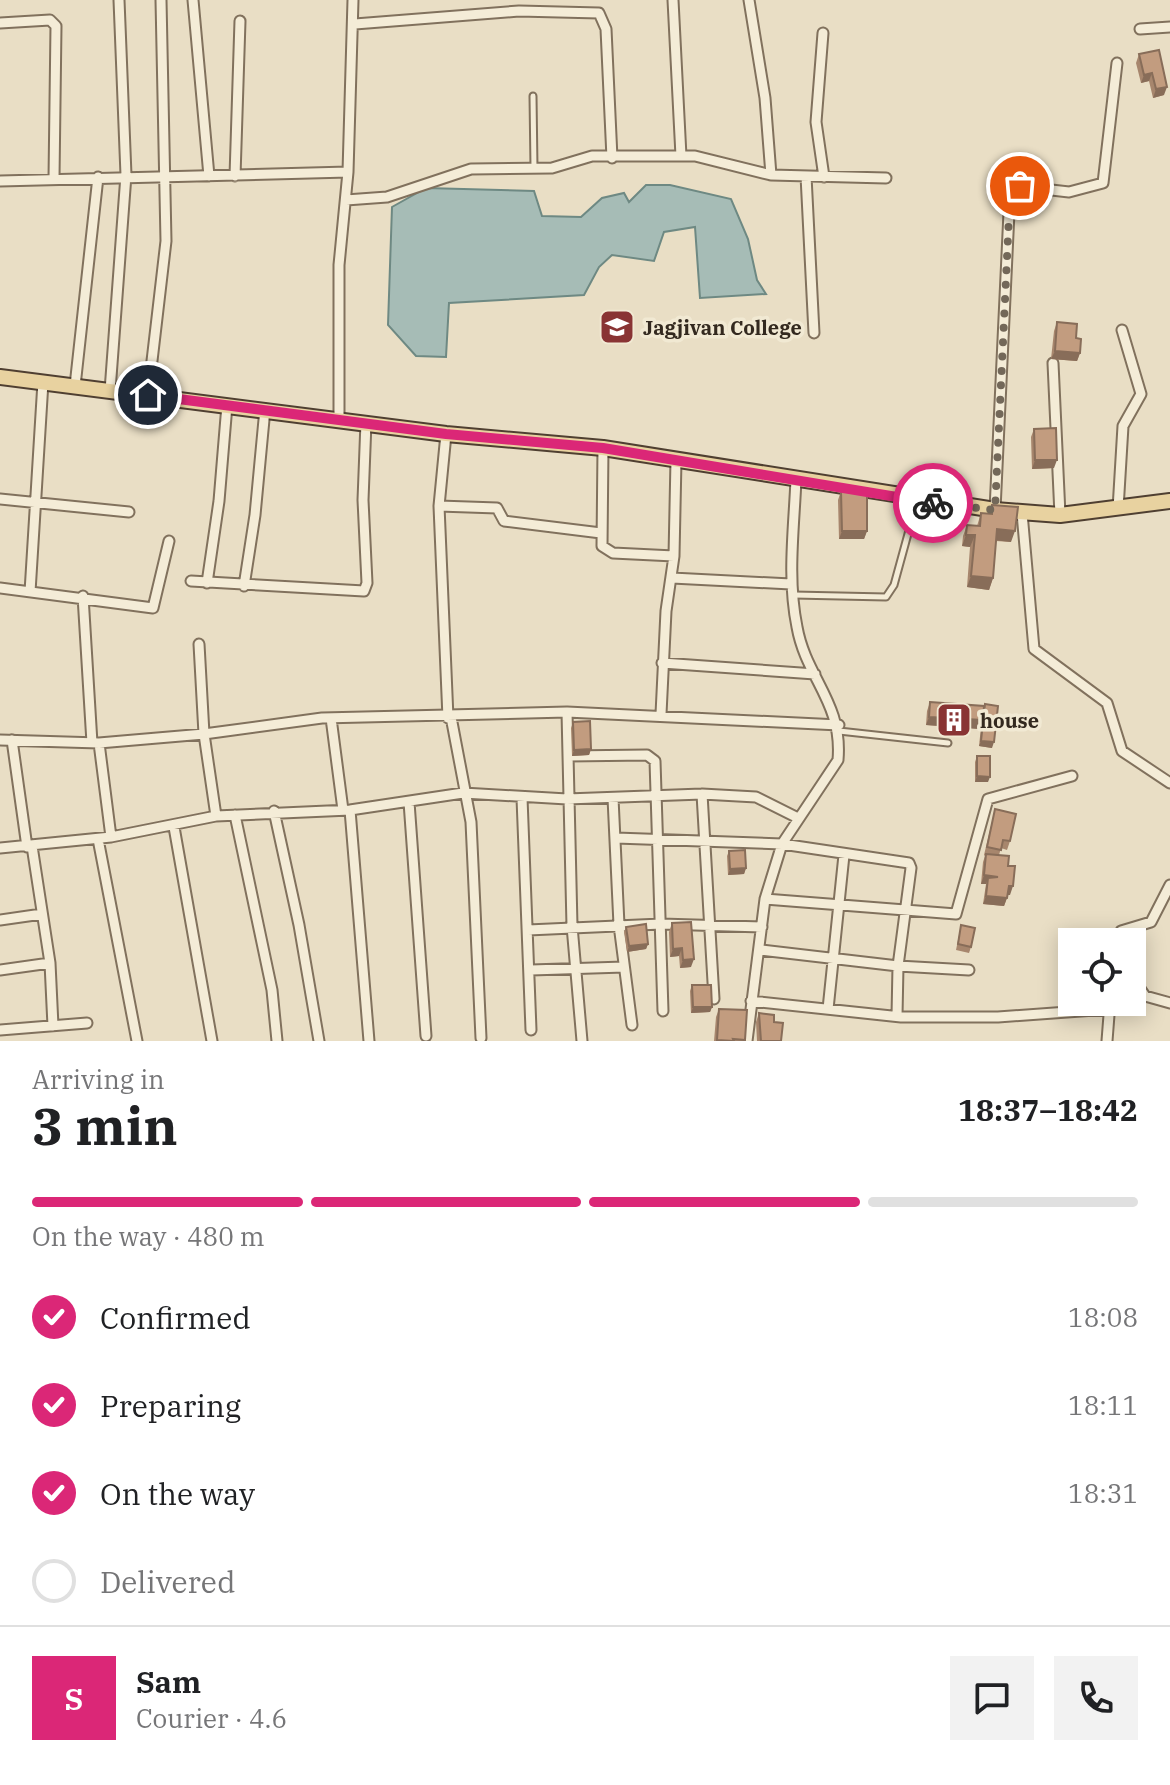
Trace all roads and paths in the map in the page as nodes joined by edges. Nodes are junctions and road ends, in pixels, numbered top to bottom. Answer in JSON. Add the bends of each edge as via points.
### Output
{"nodes":[{"id":1,"x":119,"y":0,"type":"edge"},
{"id":2,"x":161,"y":0,"type":"edge"},
{"id":3,"x":193,"y":0,"type":"edge"},
{"id":4,"x":353,"y":0,"type":"edge"},
{"id":5,"x":673,"y":0,"type":"edge"},
{"id":6,"x":749,"y":0,"type":"edge"},
{"id":7,"x":240,"y":21,"type":"dead end"},
{"id":8,"x":0,"y":23,"type":"edge"},
{"id":9,"x":355,"y":24,"type":"junction"},
{"id":10,"x":1170,"y":27,"type":"edge"},
{"id":11,"x":1140,"y":29,"type":"dead end"},
{"id":12,"x":823,"y":33,"type":"dead end"},
{"id":13,"x":1117,"y":63,"type":"dead end"},
{"id":14,"x":533,"y":96,"type":"dead end"},
{"id":15,"x":681,"y":156,"type":"junction"},
{"id":16,"x":612,"y":158,"type":"junction"},
{"id":17,"x":534,"y":169,"type":"junction"},
{"id":18,"x":348,"y":172,"type":"junction"},
{"id":19,"x":126,"y":175,"type":"junction"},
{"id":20,"x":165,"y":175,"type":"junction"},
{"id":21,"x":771,"y":175,"type":"junction"},
{"id":22,"x":209,"y":176,"type":"junction"},
{"id":23,"x":235,"y":176,"type":"junction"},
{"id":24,"x":806,"y":176,"type":"junction"},
{"id":25,"x":98,"y":177,"type":"junction"},
{"id":26,"x":824,"y":177,"type":"junction"},
{"id":27,"x":54,"y":178,"type":"junction"},
{"id":28,"x":886,"y":178,"type":"dead end"},
{"id":29,"x":0,"y":181,"type":"edge"},
{"id":30,"x":346,"y":200,"type":"junction"},
{"id":31,"x":1122,"y":330,"type":"dead end"},
{"id":32,"x":814,"y":333,"type":"dead end"},
{"id":33,"x":1053,"y":363,"type":"dead end"},
{"id":34,"x":0,"y":377,"type":"edge"},
{"id":35,"x":43,"y":382,"type":"junction"},
{"id":36,"x":75,"y":386,"type":"junction"},
{"id":37,"x":110,"y":391,"type":"junction"},
{"id":38,"x":148,"y":395,"type":"junction"},
{"id":39,"x":227,"y":405,"type":"junction"},
{"id":40,"x":265,"y":409,"type":"junction"},
{"id":41,"x":339,"y":418,"type":"junction"},
{"id":42,"x":366,"y":422,"type":"junction"},
{"id":43,"x":446,"y":434,"type":"junction"},
{"id":44,"x":603,"y":448,"type":"junction"},
{"id":45,"x":676,"y":460,"type":"junction"},
{"id":46,"x":796,"y":479,"type":"junction"},
{"id":47,"x":0,"y":499,"type":"edge"},
{"id":48,"x":35,"y":501,"type":"junction"},
{"id":49,"x":917,"y":501,"type":"junction"},
{"id":50,"x":1170,"y":501,"type":"edge"},
{"id":51,"x":439,"y":506,"type":"junction"},
{"id":52,"x":1118,"y":509,"type":"junction"},
{"id":53,"x":995,"y":510,"type":"junction"},
{"id":54,"x":129,"y":512,"type":"dead end"},
{"id":55,"x":1022,"y":513,"type":"junction"},
{"id":56,"x":1060,"y":515,"type":"junction"},
{"id":57,"x":601,"y":533,"type":"junction"},
{"id":58,"x":169,"y":541,"type":"dead end"},
{"id":59,"x":674,"y":556,"type":"junction"},
{"id":60,"x":672,"y":578,"type":"junction"},
{"id":61,"x":191,"y":581,"type":"dead end"},
{"id":62,"x":207,"y":583,"type":"junction"},
{"id":63,"x":244,"y":586,"type":"junction"},
{"id":64,"x":0,"y":588,"type":"edge"},
{"id":65,"x":792,"y":589,"type":"junction"},
{"id":66,"x":30,"y":592,"type":"junction"},
{"id":67,"x":83,"y":596,"type":"junction"},
{"id":68,"x":199,"y":644,"type":"dead end"},
{"id":69,"x":662,"y":663,"type":"junction"},
{"id":70,"x":815,"y":674,"type":"junction"},
{"id":71,"x":567,"y":712,"type":"junction"},
{"id":72,"x":661,"y":714,"type":"junction"},
{"id":73,"x":331,"y":718,"type":"junction"},
{"id":74,"x":450,"y":718,"type":"junction"},
{"id":75,"x":839,"y":728,"type":"junction"},
{"id":76,"x":204,"y":734,"type":"junction"},
{"id":77,"x":0,"y":740,"type":"edge"},
{"id":78,"x":12,"y":740,"type":"junction"},
{"id":79,"x":95,"y":743,"type":"junction"},
{"id":80,"x":948,"y":743,"type":"dead end"},
{"id":81,"x":568,"y":756,"type":"junction"},
{"id":82,"x":1072,"y":776,"type":"dead end"},
{"id":83,"x":1170,"y":783,"type":"edge"},
{"id":84,"x":463,"y":793,"type":"junction"},
{"id":85,"x":702,"y":794,"type":"junction"},
{"id":86,"x":655,"y":796,"type":"junction"},
{"id":87,"x":522,"y":798,"type":"junction"},
{"id":88,"x":613,"y":798,"type":"junction"},
{"id":89,"x":567,"y":799,"type":"junction"},
{"id":90,"x":409,"y":802,"type":"junction"},
{"id":91,"x":347,"y":810,"type":"junction"},
{"id":92,"x":274,"y":811,"type":"junction"},
{"id":93,"x":235,"y":815,"type":"junction"},
{"id":94,"x":216,"y":816,"type":"junction"},
{"id":95,"x":796,"y":817,"type":"junction"},
{"id":96,"x":174,"y":827,"type":"junction"},
{"id":97,"x":111,"y":837,"type":"junction"},
{"id":98,"x":616,"y":838,"type":"junction"},
{"id":99,"x":98,"y":839,"type":"junction"},
{"id":100,"x":656,"y":840,"type":"junction"},
{"id":101,"x":702,"y":841,"type":"junction"},
{"id":102,"x":782,"y":844,"type":"junction"},
{"id":103,"x":29,"y":847,"type":"junction"},
{"id":104,"x":0,"y":848,"type":"edge"},
{"id":105,"x":844,"y":855,"type":"junction"},
{"id":106,"x":1170,"y":885,"type":"edge"},
{"id":107,"x":765,"y":899,"type":"junction"},
{"id":108,"x":839,"y":906,"type":"junction"},
{"id":109,"x":905,"y":911,"type":"junction"},
{"id":110,"x":42,"y":914,"type":"junction"},
{"id":111,"x":0,"y":920,"type":"edge"},
{"id":112,"x":661,"y":924,"type":"junction"},
{"id":113,"x":709,"y":924,"type":"junction"},
{"id":114,"x":619,"y":925,"type":"junction"},
{"id":115,"x":572,"y":926,"type":"junction"},
{"id":116,"x":762,"y":927,"type":"junction"},
{"id":117,"x":1131,"y":928,"type":"edge"},
{"id":118,"x":528,"y":930,"type":"junction"},
{"id":119,"x":761,"y":950,"type":"junction"},
{"id":120,"x":833,"y":959,"type":"junction"},
{"id":121,"x":50,"y":963,"type":"junction"},
{"id":122,"x":898,"y":966,"type":"junction"},
{"id":123,"x":624,"y":967,"type":"junction"},
{"id":124,"x":576,"y":969,"type":"junction"},
{"id":125,"x":0,"y":970,"type":"edge"},
{"id":126,"x":531,"y":970,"type":"junction"},
{"id":127,"x":969,"y":970,"type":"dead end"},
{"id":128,"x":1146,"y":996,"type":"edge"},
{"id":129,"x":714,"y":999,"type":"edge"},
{"id":130,"x":751,"y":1001,"type":"junction"},
{"id":131,"x":1170,"y":1003,"type":"edge"},
{"id":132,"x":828,"y":1009,"type":"junction"},
{"id":133,"x":663,"y":1011,"type":"dead end"},
{"id":134,"x":1058,"y":1011,"type":"edge"},
{"id":135,"x":897,"y":1016,"type":"junction"},
{"id":136,"x":1109,"y":1016,"type":"edge"},
{"id":137,"x":87,"y":1023,"type":"dead end"},
{"id":138,"x":632,"y":1025,"type":"dead end"},
{"id":139,"x":53,"y":1026,"type":"junction"},
{"id":140,"x":0,"y":1030,"type":"edge"},
{"id":141,"x":531,"y":1030,"type":"dead end"},
{"id":142,"x":426,"y":1036,"type":"dead end"},
{"id":143,"x":481,"y":1038,"type":"dead end"},
{"id":144,"x":137,"y":1041,"type":"edge"},
{"id":145,"x":212,"y":1041,"type":"edge"},
{"id":146,"x":277,"y":1041,"type":"edge"},
{"id":147,"x":319,"y":1041,"type":"edge"},
{"id":148,"x":369,"y":1041,"type":"edge"},
{"id":149,"x":582,"y":1041,"type":"edge"},
{"id":150,"x":747,"y":1041,"type":"edge"},
{"id":151,"x":1107,"y":1041,"type":"edge"}],
"edges":[{"from":1,"to":19,"type":"street"},
{"from":2,"to":20,"type":"street"},
{"from":3,"to":22,"type":"street"},
{"from":4,"to":9,"type":"street"},
{"from":5,"to":15,"type":"street"},
{"from":6,"to":21,"type":"street"},
{"from":7,"to":23,"type":"street"},
{"from":8,"to":27,"type":"street","via":[[50,20],[56,26]]},
{"from":9,"to":16,"type":"street","via":[[519,11],[599,13],[606,29]]},
{"from":9,"to":18,"type":"street"},
{"from":10,"to":11,"type":"street"},
{"from":12,"to":26,"type":"street","via":[[816,122]]},
{"from":13,"to":53,"type":"street","via":[[1103,183],[1076,192],[1016,186],[1010,191]]},
{"from":14,"to":17,"type":"lane"},
{"from":15,"to":16,"type":"street"},
{"from":15,"to":21,"type":"street"},
{"from":16,"to":17,"type":"street","via":[[586,157]]},
{"from":17,"to":30,"type":"street","via":[[471,169],[387,197]]},
{"from":18,"to":23,"type":"street"},
{"from":18,"to":30,"type":"street"},
{"from":19,"to":20,"type":"street"},
{"from":19,"to":25,"type":"street"},
{"from":19,"to":37,"type":"street"},
{"from":20,"to":22,"type":"street"},
{"from":20,"to":38,"type":"street","via":[[166,241]]},
{"from":21,"to":24,"type":"street"},
{"from":22,"to":23,"type":"street"},
{"from":24,"to":26,"type":"street"},
{"from":24,"to":32,"type":"street"},
{"from":25,"to":27,"type":"street"},
{"from":25,"to":36,"type":"street"},
{"from":26,"to":28,"type":"street"},
{"from":27,"to":29,"type":"street"},
{"from":30,"to":41,"type":"street","via":[[339,265]]},
{"from":31,"to":52,"type":"street","via":[[1141,394],[1123,426]]},
{"from":33,"to":56,"type":"street"},
{"from":34,"to":35,"type":"main road"},
{"from":35,"to":36,"type":"main road"},
{"from":35,"to":48,"type":"street"},
{"from":36,"to":37,"type":"main road"},
{"from":37,"to":38,"type":"main road"},
{"from":38,"to":39,"type":"main road"},
{"from":39,"to":40,"type":"main road"},
{"from":39,"to":62,"type":"street"},
{"from":40,"to":41,"type":"main road"},
{"from":40,"to":63,"type":"street"},
{"from":41,"to":42,"type":"main road"},
{"from":42,"to":43,"type":"main road"},
{"from":42,"to":63,"type":"street","via":[[366,588]]},
{"from":43,"to":44,"type":"main road"},
{"from":43,"to":51,"type":"street"},
{"from":44,"to":45,"type":"main road"},
{"from":44,"to":57,"type":"street"},
{"from":45,"to":46,"type":"main road"},
{"from":45,"to":59,"type":"street"},
{"from":46,"to":49,"type":"main road"},
{"from":46,"to":65,"type":"street"},
{"from":47,"to":48,"type":"street"},
{"from":48,"to":54,"type":"street"},
{"from":48,"to":66,"type":"street"},
{"from":49,"to":53,"type":"main road"},
{"from":49,"to":65,"type":"lane","via":[[886,597]]},
{"from":50,"to":52,"type":"main road"},
{"from":51,"to":57,"type":"street","via":[[497,508],[504,521]]},
{"from":51,"to":74,"type":"street"},
{"from":52,"to":56,"type":"main road"},
{"from":53,"to":55,"type":"main road"},
{"from":55,"to":56,"type":"main road"},
{"from":55,"to":83,"type":"street","via":[[1034,649],[1101,697],[1122,751]]},
{"from":57,"to":59,"type":"street","via":[[602,546],[613,553]]},
{"from":58,"to":67,"type":"street","via":[[153,608]]},
{"from":59,"to":60,"type":"street"},
{"from":60,"to":65,"type":"street"},
{"from":60,"to":69,"type":"street"},
{"from":61,"to":62,"type":"street"},
{"from":62,"to":63,"type":"street"},
{"from":64,"to":66,"type":"street"},
{"from":65,"to":70,"type":"street","via":[[797,630]]},
{"from":66,"to":67,"type":"street"},
{"from":67,"to":79,"type":"street"},
{"from":68,"to":76,"type":"street"},
{"from":69,"to":70,"type":"street"},
{"from":69,"to":72,"type":"street"},
{"from":70,"to":75,"type":"street"},
{"from":71,"to":72,"type":"street"},
{"from":71,"to":74,"type":"street"},
{"from":71,"to":81,"type":"street"},
{"from":72,"to":75,"type":"street"},
{"from":73,"to":74,"type":"street"},
{"from":73,"to":76,"type":"street"},
{"from":73,"to":91,"type":"street"},
{"from":74,"to":84,"type":"street"},
{"from":75,"to":80,"type":"lane"},
{"from":75,"to":95,"type":"street","via":[[838,760]]},
{"from":76,"to":79,"type":"street"},
{"from":76,"to":94,"type":"street"},
{"from":77,"to":78,"type":"street"},
{"from":78,"to":79,"type":"street"},
{"from":78,"to":103,"type":"street"},
{"from":79,"to":97,"type":"street"},
{"from":81,"to":86,"type":"street","via":[[652,757]]},
{"from":81,"to":89,"type":"street"},
{"from":82,"to":109,"type":"street","via":[[988,799],[956,914]]},
{"from":84,"to":87,"type":"street"},
{"from":84,"to":90,"type":"street"},
{"from":84,"to":143,"type":"street","via":[[471,822]]},
{"from":85,"to":86,"type":"street"},
{"from":85,"to":95,"type":"street","via":[[756,797]]},
{"from":85,"to":101,"type":"street"},
{"from":86,"to":88,"type":"street"},
{"from":86,"to":100,"type":"street"},
{"from":87,"to":89,"type":"street"},
{"from":87,"to":118,"type":"street"},
{"from":88,"to":89,"type":"street"},
{"from":88,"to":98,"type":"street"},
{"from":89,"to":115,"type":"street"},
{"from":90,"to":91,"type":"street"},
{"from":90,"to":142,"type":"street"},
{"from":91,"to":92,"type":"street"},
{"from":91,"to":148,"type":"street"},
{"from":92,"to":93,"type":"street"},
{"from":92,"to":147,"type":"street"},
{"from":93,"to":94,"type":"street"},
{"from":93,"to":146,"type":"street","via":[[272,990]]},
{"from":94,"to":96,"type":"street"},
{"from":95,"to":102,"type":"street"},
{"from":96,"to":97,"type":"street"},
{"from":96,"to":145,"type":"street"},
{"from":97,"to":99,"type":"street"},
{"from":98,"to":100,"type":"street"},
{"from":98,"to":114,"type":"street"},
{"from":99,"to":103,"type":"street"},
{"from":99,"to":144,"type":"street"},
{"from":100,"to":101,"type":"street"},
{"from":100,"to":112,"type":"street"},
{"from":101,"to":102,"type":"street"},
{"from":101,"to":113,"type":"street"},
{"from":102,"to":105,"type":"street"},
{"from":102,"to":107,"type":"street"},
{"from":103,"to":104,"type":"street"},
{"from":103,"to":110,"type":"street"},
{"from":105,"to":108,"type":"street"},
{"from":105,"to":109,"type":"street","via":[[909,863]]},
{"from":106,"to":117,"type":"street","via":[[1151,922]]},
{"from":107,"to":108,"type":"street"},
{"from":107,"to":116,"type":"street"},
{"from":108,"to":109,"type":"street"},
{"from":108,"to":120,"type":"street"},
{"from":109,"to":122,"type":"street"},
{"from":110,"to":111,"type":"street"},
{"from":110,"to":121,"type":"street"},
{"from":112,"to":113,"type":"street"},
{"from":112,"to":114,"type":"street"},
{"from":112,"to":133,"type":"street"},
{"from":113,"to":116,"type":"street"},
{"from":113,"to":129,"type":"street"},
{"from":114,"to":115,"type":"street"},
{"from":114,"to":123,"type":"street"},
{"from":115,"to":118,"type":"street"},
{"from":115,"to":124,"type":"street"},
{"from":116,"to":119,"type":"street"},
{"from":118,"to":126,"type":"street"},
{"from":119,"to":120,"type":"street"},
{"from":119,"to":130,"type":"street"},
{"from":120,"to":122,"type":"street"},
{"from":120,"to":132,"type":"street"},
{"from":121,"to":125,"type":"street"},
{"from":121,"to":139,"type":"street"},
{"from":122,"to":127,"type":"street"},
{"from":122,"to":135,"type":"street"},
{"from":123,"to":124,"type":"street"},
{"from":123,"to":138,"type":"street"},
{"from":124,"to":126,"type":"street"},
{"from":124,"to":149,"type":"street"},
{"from":126,"to":141,"type":"street"},
{"from":128,"to":131,"type":"street"},
{"from":130,"to":132,"type":"street"},
{"from":130,"to":150,"type":"street"},
{"from":132,"to":135,"type":"street"},
{"from":134,"to":135,"type":"street","via":[[998,1017]]},
{"from":136,"to":151,"type":"street"},
{"from":137,"to":139,"type":"street"},
{"from":139,"to":140,"type":"street"}]}
